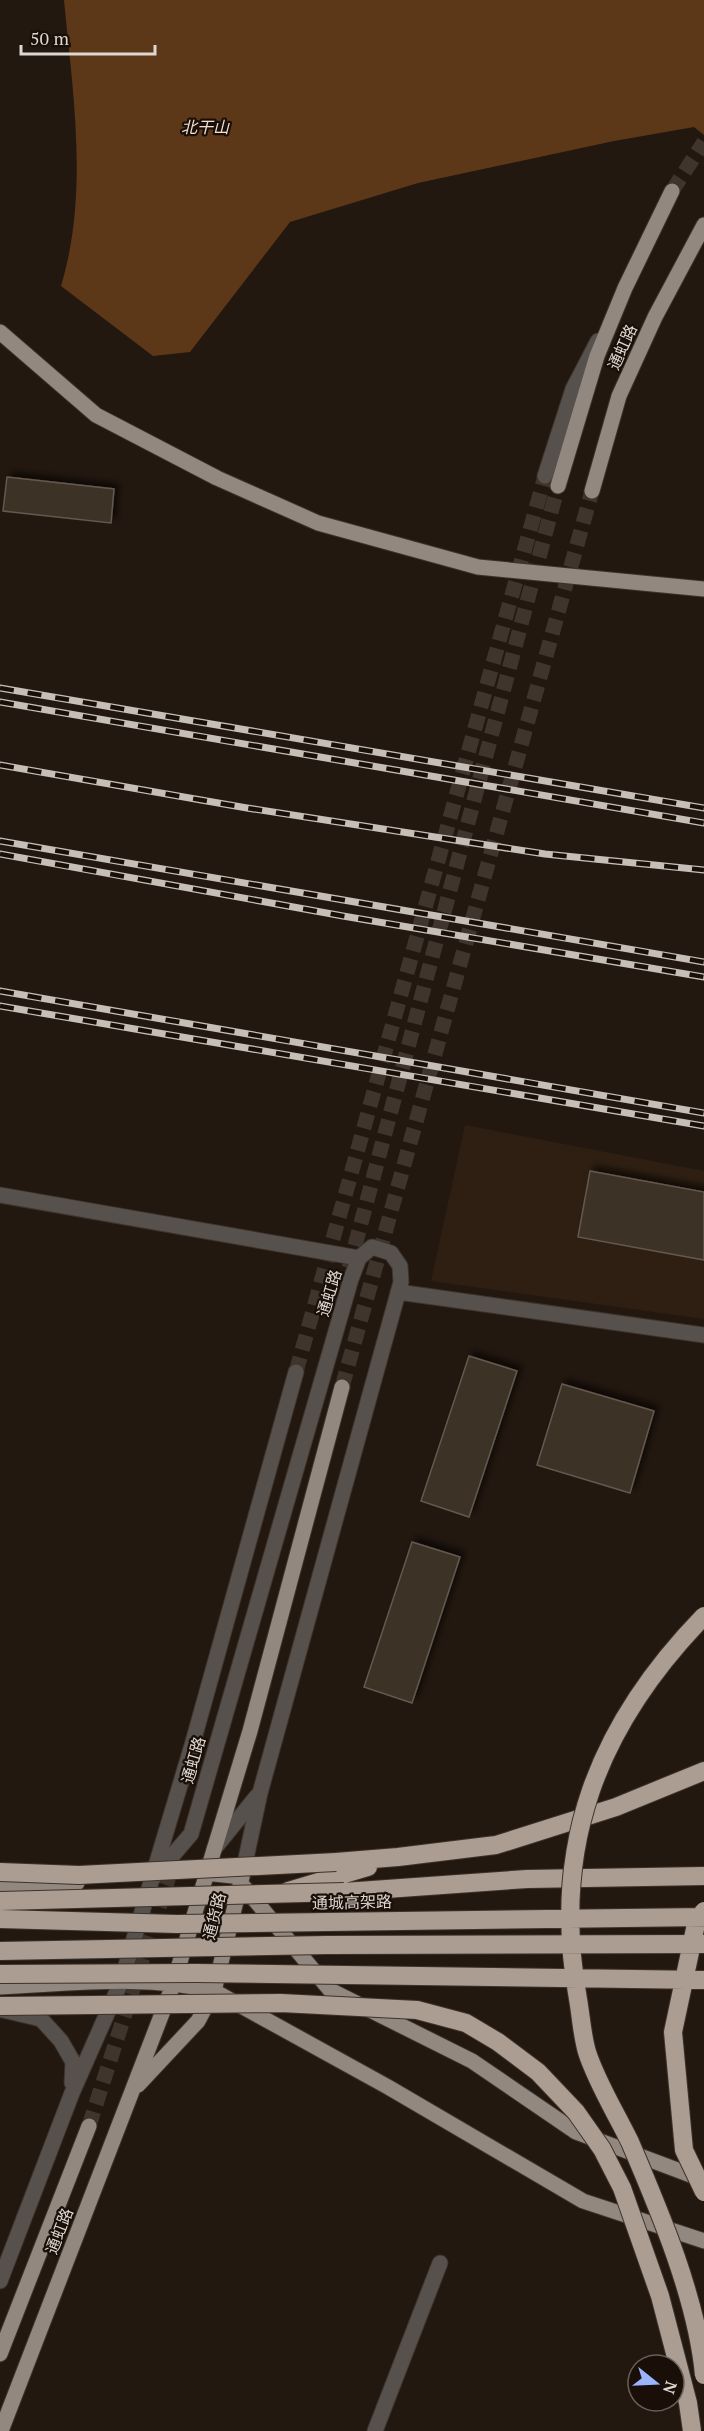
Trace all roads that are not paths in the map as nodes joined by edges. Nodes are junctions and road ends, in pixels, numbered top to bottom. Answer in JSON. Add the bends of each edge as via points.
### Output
{"nodes":[{"id":1,"x":672,"y":191,"type":"tunnel mouth"},
{"id":2,"x":704,"y":225,"type":"edge"},
{"id":3,"x":0,"y":332,"type":"edge"},
{"id":4,"x":551,"y":481,"type":"tunnel mouth"},
{"id":5,"x":592,"y":491,"type":"tunnel mouth"},
{"id":6,"x":704,"y":589,"type":"edge"},
{"id":7,"x":0,"y":1195,"type":"edge"},
{"id":8,"x":359,"y":1258,"type":"junction"},
{"id":9,"x":398,"y":1292,"type":"junction"},
{"id":10,"x":704,"y":1335,"type":"edge"},
{"id":11,"x":296,"y":1372,"type":"tunnel mouth"},
{"id":12,"x":342,"y":1387,"type":"tunnel mouth"},
{"id":13,"x":704,"y":1616,"type":"edge"},
{"id":14,"x":704,"y":1771,"type":"edge"},
{"id":15,"x":260,"y":1793,"type":"junction"},
{"id":16,"x":214,"y":1849,"type":"junction"},
{"id":17,"x":398,"y":1857,"type":"junction"},
{"id":18,"x":0,"y":1872,"type":"edge"},
{"id":19,"x":207,"y":1873,"type":"junction"},
{"id":20,"x":704,"y":1876,"type":"edge"},
{"id":21,"x":238,"y":1879,"type":"junction"},
{"id":22,"x":151,"y":1880,"type":"junction"},
{"id":23,"x":0,"y":1885,"type":"edge"},
{"id":24,"x":278,"y":1894,"type":"junction"},
{"id":25,"x":0,"y":1901,"type":"edge"},
{"id":26,"x":704,"y":1911,"type":"edge"},
{"id":27,"x":704,"y":1917,"type":"edge"},
{"id":28,"x":0,"y":1919,"type":"edge"},
{"id":29,"x":704,"y":1944,"type":"edge"},
{"id":30,"x":0,"y":1951,"type":"edge"},
{"id":31,"x":0,"y":1974,"type":"edge"},
{"id":32,"x":704,"y":1980,"type":"edge"},
{"id":33,"x":121,"y":1982,"type":"junction"},
{"id":34,"x":173,"y":1985,"type":"junction"},
{"id":35,"x":0,"y":1987,"type":"edge"},
{"id":36,"x":214,"y":1991,"type":"junction"},
{"id":37,"x":0,"y":2008,"type":"edge"},
{"id":38,"x":133,"y":2089,"type":"junction"},
{"id":39,"x":72,"y":2093,"type":"junction"},
{"id":40,"x":89,"y":2126,"type":"tunnel mouth"},
{"id":41,"x":704,"y":2180,"type":"edge"},
{"id":42,"x":704,"y":2192,"type":"edge"},
{"id":43,"x":704,"y":2241,"type":"edge"},
{"id":44,"x":440,"y":2262,"type":"dead end"},
{"id":45,"x":0,"y":2281,"type":"edge"},
{"id":46,"x":0,"y":2354,"type":"edge"},
{"id":47,"x":704,"y":2375,"type":"edge"},
{"id":48,"x":2,"y":2431,"type":"edge"},
{"id":49,"x":375,"y":2431,"type":"edge"},
{"id":50,"x":693,"y":2431,"type":"edge"}],
"edges":[{"from":1,"to":4,"type":"main road","name":"通虹路","via":[[597,356]]},
{"from":2,"to":5,"type":"main road","name":"通虹路","via":[[619,396]]},
{"from":3,"to":6,"type":"main road","via":[[96,415],[217,478],[318,523],[478,567]]},
{"from":7,"to":8,"type":"street"},
{"from":8,"to":9,"type":"street","name":"通虹路","via":[[372,1247],[391,1253],[400,1266]]},
{"from":8,"to":22,"type":"street","name":"通虹路","via":[[191,1834]]},
{"from":9,"to":10,"type":"street"},
{"from":9,"to":15,"type":"street","name":"通虹路"},
{"from":11,"to":22,"type":"street","name":"通虹路"},
{"from":12,"to":16,"type":"main road","name":"通虹路","via":[[250,1731]]},
{"from":13,"to":47,"type":"highway","bridge":true,"via":[[670,1651],[639,1692],[606,1749],[585,1803],[569,1895],[572,1970],[588,2052],[630,2144],[685,2284]]},
{"from":14,"to":17,"type":"highway","via":[[616,1807],[496,1845]]},
{"from":15,"to":16,"type":"street"},
{"from":15,"to":21,"type":"street","name":"通虹路"},
{"from":16,"to":19,"type":"main road","name":"通虹路"},
{"from":17,"to":18,"type":"highway","bridge":true,"via":[[79,1875]]},
{"from":17,"to":24,"type":"highway","bridge":true},
{"from":19,"to":21,"type":"main road","name":"通货路"},
{"from":19,"to":22,"type":"main road","name":"通货路"},
{"from":19,"to":34,"type":"main road","name":"通虹路"},
{"from":20,"to":24,"type":"highway","bridge":true,"via":[[526,1878]]},
{"from":21,"to":36,"type":"main road","name":"通货路"},
{"from":21,"to":41,"type":"main road","via":[[330,1990],[472,2061],[576,2132]]},
{"from":22,"to":23,"type":"main road","name":"通货路"},
{"from":22,"to":33,"type":"street","name":"通虹路"},
{"from":24,"to":25,"type":"highway","bridge":true},
{"from":26,"to":42,"type":"highway","bridge":true,"via":[[696,1924],[672,2032],[684,2150]]},
{"from":27,"to":28,"type":"highway","name":"通城高架路","bridge":true,"via":[[177,1924]]},
{"from":29,"to":30,"type":"highway","bridge":true},
{"from":31,"to":32,"type":"highway","bridge":true},
{"from":33,"to":34,"type":"main road"},
{"from":33,"to":35,"type":"main road"},
{"from":33,"to":39,"type":"street","name":"通虹路"},
{"from":34,"to":36,"type":"main road"},
{"from":34,"to":38,"type":"main road","name":"通虹路"},
{"from":36,"to":38,"type":"main road","name":"通货路","via":[[198,2021]]},
{"from":36,"to":43,"type":"main road","via":[[583,2201]]},
{"from":37,"to":39,"type":"street","via":[[41,2019],[61,2041],[73,2062]]},
{"from":37,"to":50,"type":"highway","bridge":true,"via":[[281,2003],[417,2010],[465,2023],[498,2042],[538,2072],[576,2112],[612,2168],[660,2296]]},
{"from":38,"to":48,"type":"main road","name":"通虹路"},
{"from":39,"to":45,"type":"street","name":"通虹路"},
{"from":40,"to":46,"type":"main road","name":"通虹路"},
{"from":44,"to":49,"type":"street"}]}
